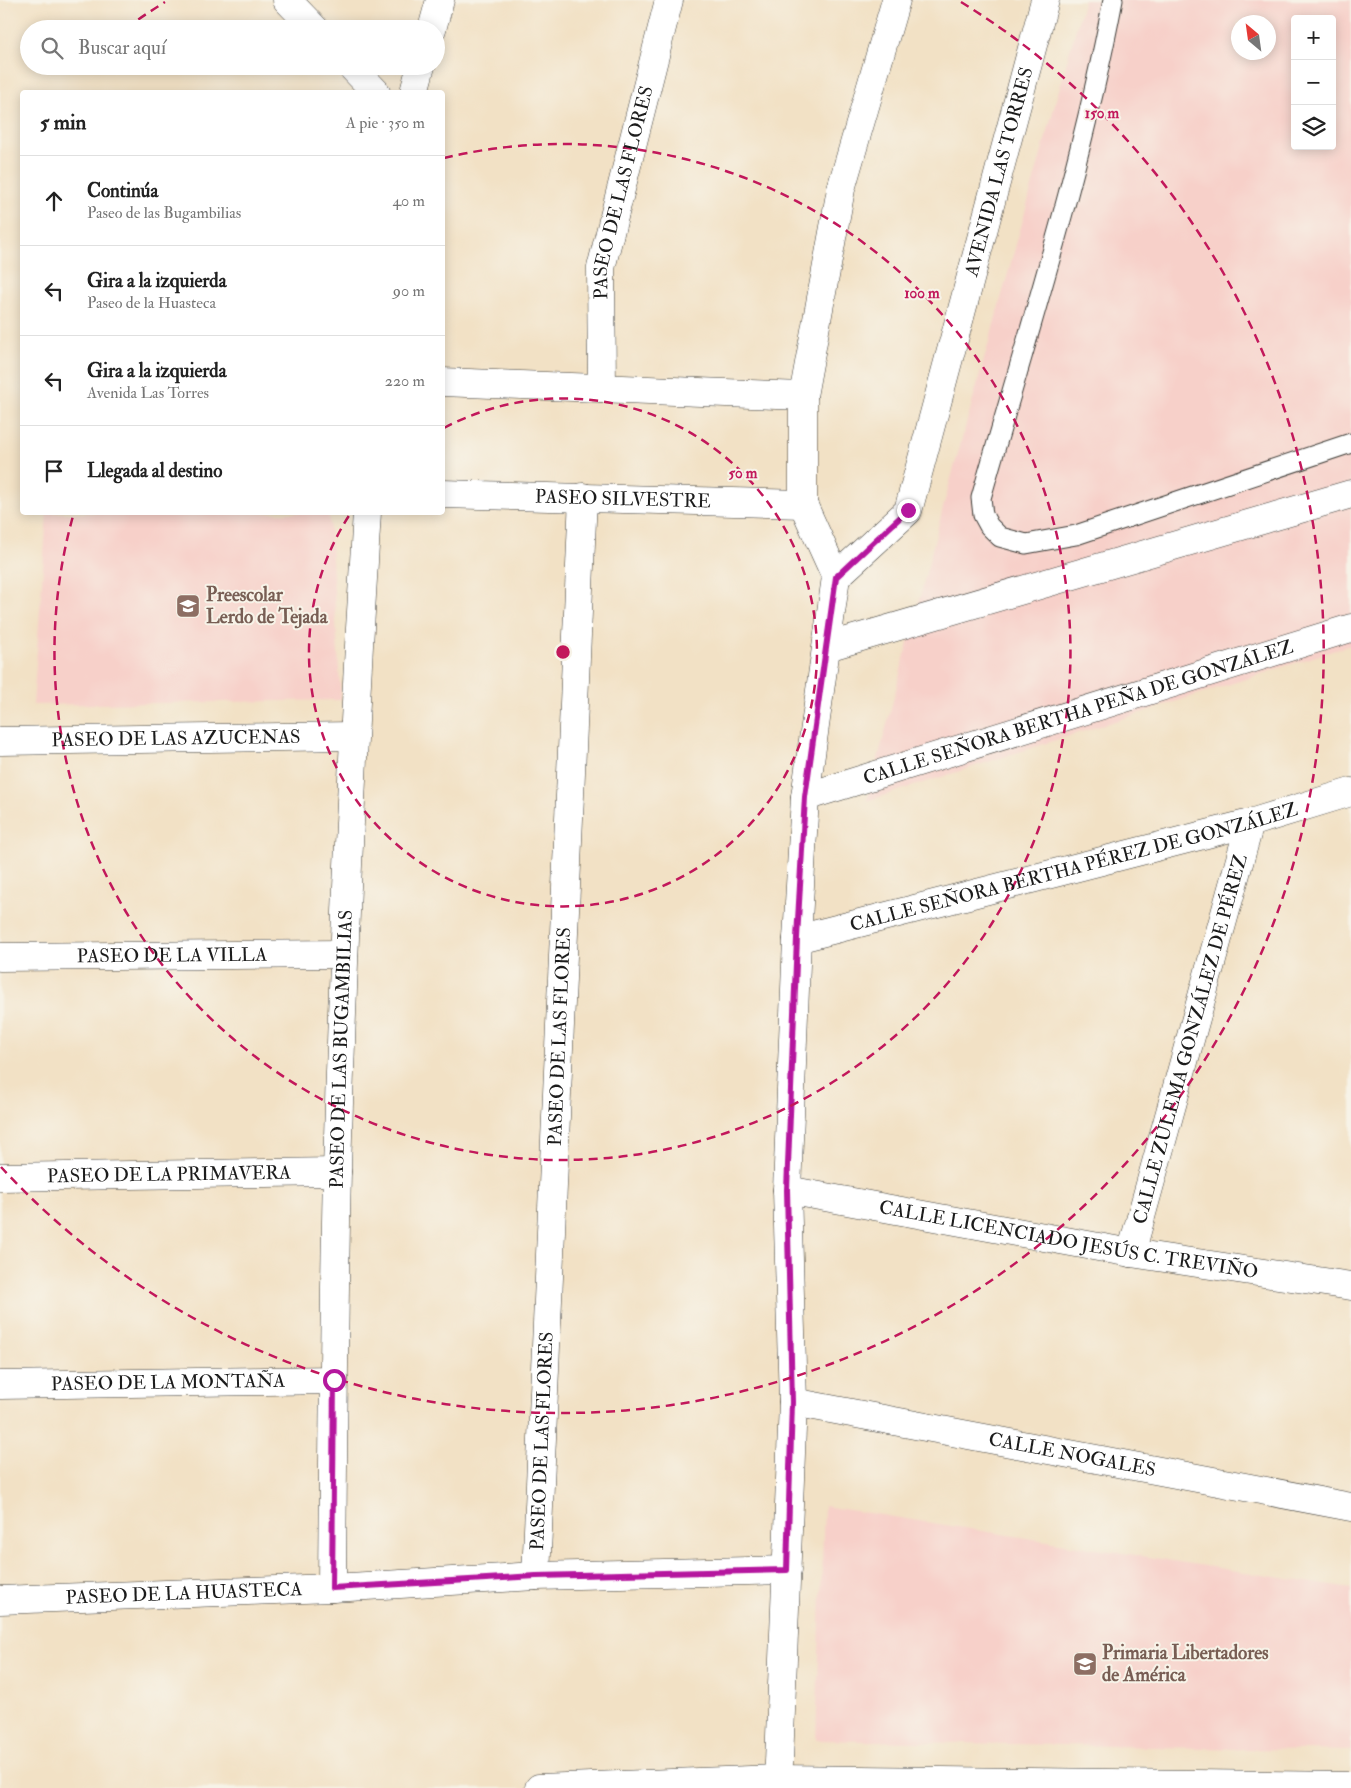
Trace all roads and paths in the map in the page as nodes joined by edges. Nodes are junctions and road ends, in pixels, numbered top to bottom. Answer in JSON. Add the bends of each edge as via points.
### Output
{"nodes":[{"id":1,"x":287,"y":0,"type":"edge"},
{"id":2,"x":440,"y":0,"type":"edge"},
{"id":3,"x":669,"y":0,"type":"edge"},
{"id":4,"x":896,"y":0,"type":"edge"},
{"id":5,"x":1045,"y":0,"type":"edge"},
{"id":6,"x":1113,"y":0,"type":"edge"},
{"id":7,"x":306,"y":20,"type":"edge"},
{"id":8,"x":434,"y":20,"type":"edge"},
{"id":9,"x":360,"y":75,"type":"edge"},
{"id":10,"x":419,"y":75,"type":"edge"},
{"id":11,"x":374,"y":90,"type":"edge"},
{"id":12,"x":415,"y":90,"type":"edge"},
{"id":13,"x":445,"y":382,"type":"edge"},
{"id":14,"x":602,"y":388,"type":"junction"},
{"id":15,"x":803,"y":396,"type":"junction"},
{"id":16,"x":1351,"y":443,"type":"edge"},
{"id":17,"x":445,"y":494,"type":"edge"},
{"id":18,"x":1351,"y":494,"type":"edge"},
{"id":19,"x":583,"y":497,"type":"junction"},
{"id":20,"x":803,"y":504,"type":"junction"},
{"id":21,"x":367,"y":515,"type":"edge"},
{"id":22,"x":836,"y":577,"type":"junction"},
{"id":23,"x":1351,"y":628,"type":"edge"},
{"id":24,"x":827,"y":647,"type":"junction"},
{"id":25,"x":353,"y":736,"type":"junction"},
{"id":26,"x":0,"y":741,"type":"edge"},
{"id":27,"x":1351,"y":792,"type":"edge"},
{"id":28,"x":805,"y":797,"type":"junction"},
{"id":29,"x":1250,"y":823,"type":"junction"},
{"id":30,"x":797,"y":938,"type":"junction"},
{"id":31,"x":344,"y":954,"type":"junction"},
{"id":32,"x":0,"y":957,"type":"edge"},
{"id":33,"x":337,"y":1172,"type":"junction"},
{"id":34,"x":0,"y":1177,"type":"edge"},
{"id":35,"x":787,"y":1190,"type":"junction"},
{"id":36,"x":1131,"y":1253,"type":"junction"},
{"id":37,"x":1351,"y":1286,"type":"edge"},
{"id":38,"x":334,"y":1380,"type":"junction"},
{"id":39,"x":0,"y":1385,"type":"edge"},
{"id":40,"x":792,"y":1402,"type":"junction"},
{"id":41,"x":1351,"y":1507,"type":"edge"},
{"id":42,"x":787,"y":1570,"type":"junction"},
{"id":43,"x":536,"y":1576,"type":"junction"},
{"id":44,"x":332,"y":1588,"type":"junction"},
{"id":45,"x":0,"y":1600,"type":"edge"},
{"id":46,"x":778,"y":1784,"type":"edge"},
{"id":47,"x":1351,"y":1786,"type":"edge"},
{"id":48,"x":540,"y":1788,"type":"edge"}],
"edges":[{"from":1,"to":7,"type":"street"},
{"from":2,"to":8,"type":"street"},
{"from":3,"to":14,"type":"street","name":"PASEO DE LAS FLORES","via":[[601,268]]},
{"from":4,"to":15,"type":"street","via":[[841,189]]},
{"from":5,"to":22,"type":"street","name":"AVENIDA LAS TORRES","via":[[908,510]]},
{"from":6,"to":16,"type":"lane","via":[[1066,200],[981,498],[989,526],[1000,537],[1026,544],[1076,534]]},
{"from":9,"to":11,"type":"street"},
{"from":10,"to":12,"type":"street"},
{"from":13,"to":14,"type":"street"},
{"from":14,"to":15,"type":"street"},
{"from":15,"to":20,"type":"street"},
{"from":17,"to":19,"type":"street","name":"PASEO SILVESTRE"},
{"from":18,"to":24,"type":"street"},
{"from":19,"to":20,"type":"street","name":"PASEO SILVESTRE"},
{"from":19,"to":43,"type":"street","name":"PASEO DE LAS FLORES"},
{"from":20,"to":22,"type":"street"},
{"from":21,"to":25,"type":"street","name":"PASEO DE LAS BUGAMBILIAS"},
{"from":22,"to":24,"type":"street"},
{"from":23,"to":28,"type":"street","name":"CALLE SEÑORA BERTHA PEÑA DE GONZÁLEZ"},
{"from":24,"to":28,"type":"street"},
{"from":25,"to":26,"type":"street","name":"PASEO DE LAS AZUCENAS"},
{"from":25,"to":31,"type":"street","name":"PASEO DE LAS BUGAMBILIAS"},
{"from":27,"to":29,"type":"street","name":"CALLE SEÑORA BERTHA PÉREZ DE GONZÁLEZ"},
{"from":28,"to":30,"type":"street"},
{"from":29,"to":30,"type":"street","name":"CALLE SEÑORA BERTHA PÉREZ DE GONZÁLEZ"},
{"from":29,"to":36,"type":"street","name":"CALLE ZULEMA GONZÁLEZ DE PÉREZ"},
{"from":30,"to":35,"type":"street"},
{"from":31,"to":32,"type":"street","name":"PASEO DE LA VILLA"},
{"from":31,"to":33,"type":"street","name":"PASEO DE LAS BUGAMBILIAS"},
{"from":33,"to":34,"type":"street","name":"PASEO DE LA PRIMAVERA"},
{"from":33,"to":38,"type":"street","name":"PASEO DE LAS BUGAMBILIAS"},
{"from":35,"to":36,"type":"street","name":"CALLE LICENCIADO JESÚS C. TREVIÑO"},
{"from":35,"to":40,"type":"street"},
{"from":36,"to":37,"type":"street","name":"CALLE LICENCIADO JESÚS C. TREVIÑO"},
{"from":38,"to":39,"type":"street","name":"PASEO DE LA MONTAÑA"},
{"from":38,"to":44,"type":"street","name":"PASEO DE LAS BUGAMBILIAS"},
{"from":40,"to":41,"type":"street","name":"CALLE NOGALES"},
{"from":40,"to":42,"type":"street"},
{"from":42,"to":43,"type":"street","name":"PASEO DE LA HUASTECA"},
{"from":42,"to":46,"type":"street"},
{"from":43,"to":44,"type":"street","name":"PASEO DE LA HUASTECA"},
{"from":44,"to":45,"type":"street","name":"PASEO DE LA HUASTECA"},
{"from":46,"to":47,"type":"street"},
{"from":46,"to":48,"type":"street"}]}
